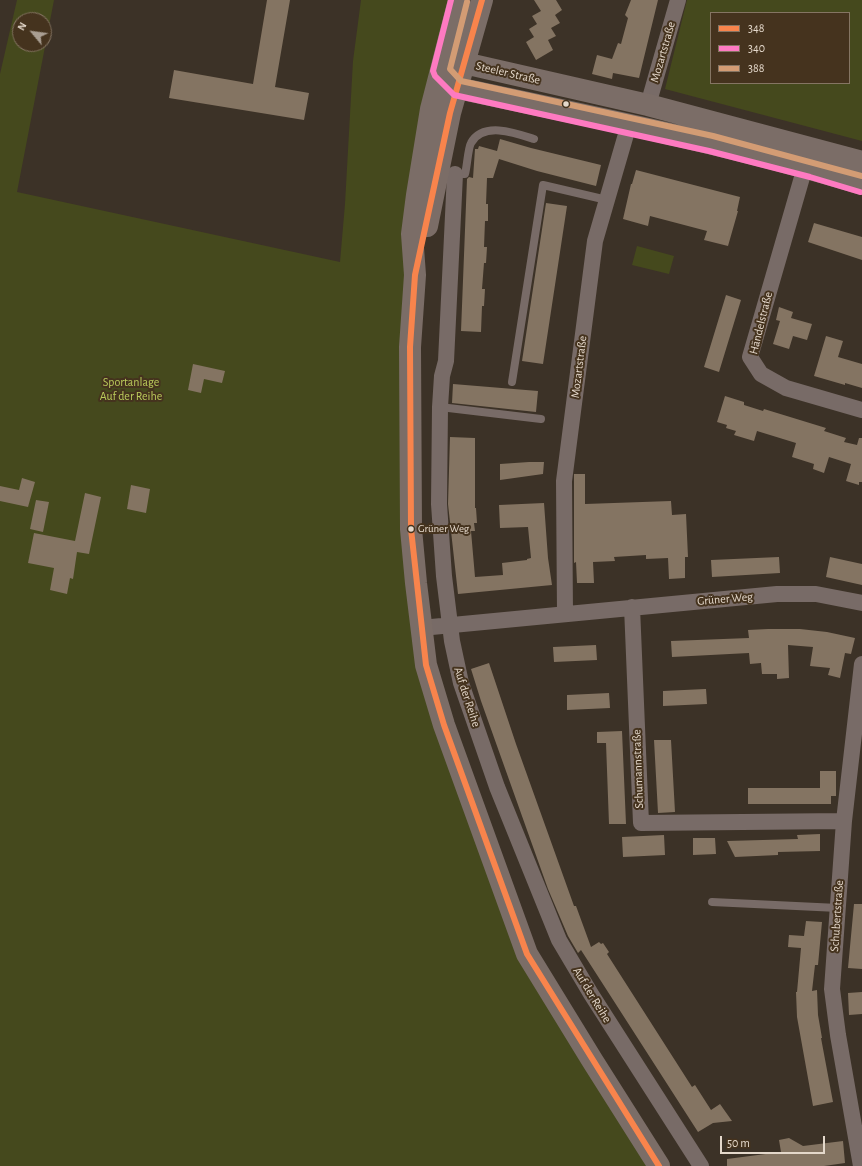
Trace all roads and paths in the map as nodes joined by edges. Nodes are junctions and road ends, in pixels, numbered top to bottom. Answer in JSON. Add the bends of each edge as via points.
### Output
{"nodes":[{"id":1,"x":459,"y":0,"type":"edge"},
{"id":2,"x":482,"y":0,"type":"edge"},
{"id":3,"x":678,"y":0,"type":"edge"},
{"id":4,"x":464,"y":63,"type":"junction"},
{"id":5,"x":441,"y":71,"type":"junction"},
{"id":6,"x":457,"y":88,"type":"junction"},
{"id":7,"x":648,"y":105,"type":"junction"},
{"id":8,"x":629,"y":124,"type":"junction"},
{"id":9,"x":534,"y":139,"type":"dead end"},
{"id":10,"x":862,"y":162,"type":"edge"},
{"id":11,"x":805,"y":167,"type":"junction"},
{"id":12,"x":455,"y":174,"type":"joint"},
{"id":13,"x":862,"y":184,"type":"edge"},
{"id":14,"x":607,"y":200,"type":"junction"},
{"id":15,"x":415,"y":275,"type":"junction"},
{"id":16,"x":512,"y":382,"type":"dead end"},
{"id":17,"x":440,"y":407,"type":"junction"},
{"id":18,"x":862,"y":410,"type":"edge"},
{"id":19,"x":541,"y":419,"type":"dead end"},
{"id":20,"x":862,"y":603,"type":"edge"},
{"id":21,"x":632,"y":607,"type":"junction"},
{"id":22,"x":565,"y":614,"type":"junction"},
{"id":23,"x":451,"y":626,"type":"junction"},
{"id":24,"x":421,"y":628,"type":"junction"},
{"id":25,"x":862,"y":664,"type":"edge"},
{"id":26,"x":844,"y":821,"type":"junction"},
{"id":27,"x":712,"y":902,"type":"dead end"},
{"id":28,"x":838,"y":908,"type":"junction"},
{"id":29,"x":660,"y":1166,"type":"edge"},
{"id":30,"x":701,"y":1166,"type":"edge"},
{"id":31,"x":861,"y":1166,"type":"edge"}],
"edges":[{"from":1,"to":5,"type":"main road"},
{"from":2,"to":4,"type":"main road"},
{"from":3,"to":7,"type":"street","name":"Mozartstraße"},
{"from":4,"to":5,"type":"main road","name":"Steeler Straße"},
{"from":4,"to":6,"type":"main road"},
{"from":4,"to":7,"type":"main road","name":"Steeler Straße"},
{"from":5,"to":6,"type":"main road"},
{"from":5,"to":15,"type":"main road","via":[[431,109],[412,234]]},
{"from":6,"to":8,"type":"main road","name":"Steeler Straße"},
{"from":6,"to":15,"type":"main road"},
{"from":7,"to":10,"type":"main road","name":"Steeler Straße"},
{"from":8,"to":11,"type":"main road","name":"Steeler Straße"},
{"from":8,"to":14,"type":"street","name":"Mozartstraße"},
{"from":9,"to":12,"type":"lane","via":[[509,131],[482,132],[471,143],[465,174]]},
{"from":11,"to":13,"type":"main road","name":"Steeler Straße"},
{"from":11,"to":18,"type":"street","name":"Händelstraße","via":[[750,357],[760,374],[786,388]]},
{"from":12,"to":17,"type":"street","name":"Auf der Reihe","via":[[446,361],[442,376]]},
{"from":14,"to":16,"type":"lane","via":[[543,185]]},
{"from":14,"to":22,"type":"street","name":"Mozartstraße","via":[[595,241],[564,481]]},
{"from":15,"to":24,"type":"main road","via":[[410,347],[411,529]]},
{"from":17,"to":19,"type":"lane"},
{"from":17,"to":23,"type":"street","name":"Auf der Reihe","via":[[439,504],[444,576]]},
{"from":20,"to":21,"type":"street","name":"Grüner Weg","via":[[816,594],[777,594]]},
{"from":21,"to":22,"type":"street","name":"Grüner Weg"},
{"from":21,"to":26,"type":"street","name":"Schumannstraße","via":[[641,822]]},
{"from":22,"to":23,"type":"street","name":"Grüner Weg"},
{"from":23,"to":24,"type":"street","name":"Grüner Weg"},
{"from":23,"to":30,"type":"street","name":"Auf der Reihe","via":[[461,683],[497,788],[559,940],[590,994]]},
{"from":24,"to":29,"type":"main road","via":[[426,665],[444,725],[527,954]]},
{"from":25,"to":26,"type":"street","name":"Schubertstraße"},
{"from":26,"to":28,"type":"street","name":"Schubertstraße"},
{"from":27,"to":28,"type":"lane"},
{"from":28,"to":31,"type":"street","name":"Schubertstraße","via":[[832,989]]}]}
